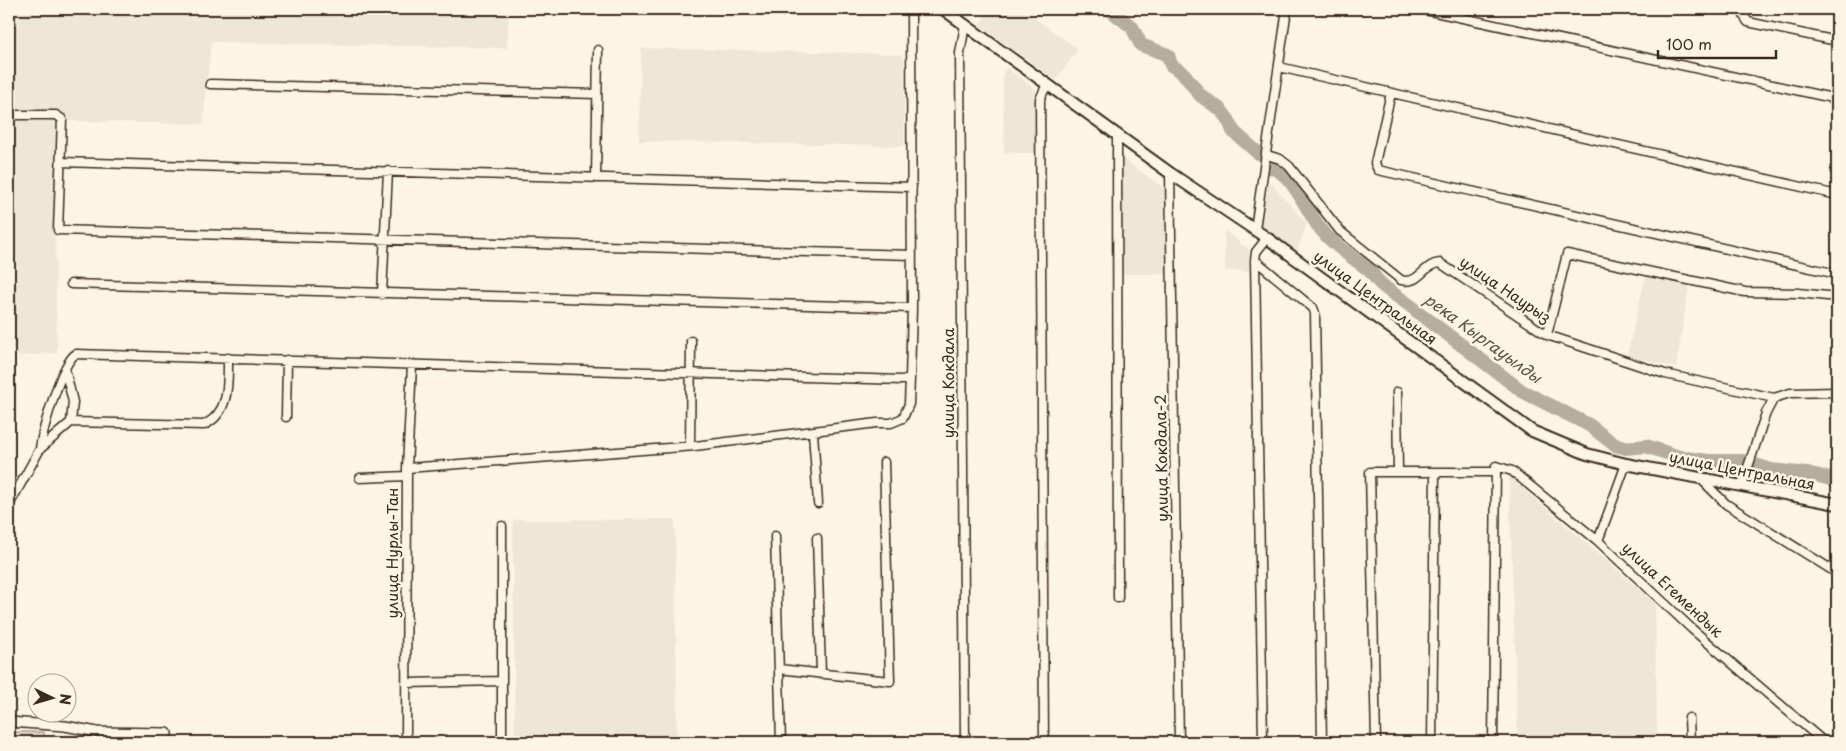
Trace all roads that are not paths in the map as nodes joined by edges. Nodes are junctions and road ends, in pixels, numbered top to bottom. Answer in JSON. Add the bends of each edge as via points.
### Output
{"nodes":[{"id":1,"x":911,"y":9,"type":"edge"},
{"id":2,"x":944,"y":9,"type":"edge"},
{"id":3,"x":1287,"y":9,"type":"edge"},
{"id":4,"x":1422,"y":9,"type":"edge"},
{"id":5,"x":1745,"y":9,"type":"edge"},
{"id":6,"x":965,"y":25,"type":"junction"},
{"id":7,"x":1837,"y":41,"type":"edge"},
{"id":8,"x":598,"y":50,"type":"dead end"},
{"id":9,"x":1279,"y":67,"type":"junction"},
{"id":10,"x":210,"y":84,"type":"dead end"},
{"id":11,"x":1047,"y":84,"type":"junction"},
{"id":12,"x":1391,"y":93,"type":"junction"},
{"id":13,"x":597,"y":94,"type":"junction"},
{"id":14,"x":1837,"y":99,"type":"edge"},
{"id":15,"x":9,"y":115,"type":"edge"},
{"id":16,"x":1117,"y":134,"type":"junction"},
{"id":17,"x":1267,"y":155,"type":"junction"},
{"id":18,"x":60,"y":162,"type":"junction"},
{"id":19,"x":388,"y":171,"type":"junction"},
{"id":20,"x":1170,"y":172,"type":"junction"},
{"id":21,"x":596,"y":178,"type":"junction"},
{"id":22,"x":912,"y":187,"type":"junction"},
{"id":23,"x":1837,"y":195,"type":"edge"},
{"id":24,"x":1255,"y":229,"type":"junction"},
{"id":25,"x":1268,"y":238,"type":"junction"},
{"id":26,"x":385,"y":239,"type":"junction"},
{"id":27,"x":912,"y":254,"type":"junction"},
{"id":28,"x":1254,"y":260,"type":"junction"},
{"id":29,"x":1837,"y":274,"type":"edge"},
{"id":30,"x":71,"y":284,"type":"dead end"},
{"id":31,"x":382,"y":294,"type":"junction"},
{"id":32,"x":1837,"y":297,"type":"edge"},
{"id":33,"x":912,"y":308,"type":"junction"},
{"id":34,"x":1546,"y":335,"type":"junction"},
{"id":35,"x":691,"y":342,"type":"dead end"},
{"id":36,"x":228,"y":358,"type":"junction"},
{"id":37,"x":286,"y":360,"type":"junction"},
{"id":38,"x":412,"y":365,"type":"junction"},
{"id":39,"x":65,"y":370,"type":"junction"},
{"id":40,"x":691,"y":373,"type":"junction"},
{"id":41,"x":910,"y":378,"type":"junction"},
{"id":42,"x":1397,"y":392,"type":"dead end"},
{"id":43,"x":1837,"y":392,"type":"edge"},
{"id":44,"x":1774,"y":398,"type":"junction"},
{"id":45,"x":286,"y":417,"type":"dead end"},
{"id":46,"x":71,"y":422,"type":"junction"},
{"id":47,"x":813,"y":433,"type":"junction"},
{"id":48,"x":690,"y":446,"type":"junction"},
{"id":49,"x":40,"y":449,"type":"junction"},
{"id":50,"x":884,"y":462,"type":"dead end"},
{"id":51,"x":1626,"y":464,"type":"junction"},
{"id":52,"x":1496,"y":469,"type":"junction"},
{"id":53,"x":408,"y":472,"type":"junction"},
{"id":54,"x":1398,"y":472,"type":"junction"},
{"id":55,"x":1436,"y":472,"type":"junction"},
{"id":56,"x":360,"y":478,"type":"dead end"},
{"id":57,"x":1700,"y":478,"type":"junction"},
{"id":58,"x":1742,"y":485,"type":"junction"},
{"id":59,"x":818,"y":503,"type":"dead end"},
{"id":60,"x":1837,"y":504,"type":"edge"},
{"id":61,"x":9,"y":505,"type":"edge"},
{"id":62,"x":502,"y":526,"type":"dead end"},
{"id":63,"x":775,"y":536,"type":"dead end"},
{"id":64,"x":817,"y":538,"type":"dead end"},
{"id":65,"x":1598,"y":541,"type":"junction"},
{"id":66,"x":1837,"y":573,"type":"edge"},
{"id":67,"x":1118,"y":598,"type":"dead end"},
{"id":68,"x":778,"y":669,"type":"junction"},
{"id":69,"x":821,"y":674,"type":"junction"},
{"id":70,"x":502,"y":680,"type":"junction"},
{"id":71,"x":406,"y":683,"type":"junction"},
{"id":72,"x":1690,"y":718,"type":"dead end"},
{"id":73,"x":9,"y":722,"type":"edge"},
{"id":74,"x":168,"y":742,"type":"edge"},
{"id":75,"x":406,"y":742,"type":"edge"},
{"id":76,"x":502,"y":742,"type":"edge"},
{"id":77,"x":781,"y":742,"type":"edge"},
{"id":78,"x":965,"y":742,"type":"edge"},
{"id":79,"x":1044,"y":742,"type":"edge"},
{"id":80,"x":1179,"y":742,"type":"edge"},
{"id":81,"x":1263,"y":742,"type":"edge"},
{"id":82,"x":1322,"y":742,"type":"edge"},
{"id":83,"x":1376,"y":742,"type":"edge"},
{"id":84,"x":1432,"y":742,"type":"edge"},
{"id":85,"x":1494,"y":742,"type":"edge"},
{"id":86,"x":1690,"y":742,"type":"edge"},
{"id":87,"x":1824,"y":742,"type":"edge"}],
"edges":[{"from":1,"to":22,"type":"street"},
{"from":2,"to":6,"type":"main road","name":"улица Центральная"},
{"from":3,"to":9,"type":"street"},
{"from":4,"to":14,"type":"street"},
{"from":5,"to":7,"type":"street","via":[[1744,16],[1748,22]]},
{"from":6,"to":11,"type":"main road","name":"улица Центральная"},
{"from":6,"to":78,"type":"street","name":"улица Кокдала","via":[[960,53]]},
{"from":8,"to":13,"type":"street"},
{"from":9,"to":12,"type":"street"},
{"from":9,"to":17,"type":"street"},
{"from":10,"to":13,"type":"street"},
{"from":11,"to":16,"type":"main road","name":"улица Центральная"},
{"from":11,"to":79,"type":"street","via":[[1040,99]]},
{"from":12,"to":23,"type":"street"},
{"from":12,"to":29,"type":"street","via":[[1375,163],[1378,170]]},
{"from":13,"to":21,"type":"street"},
{"from":15,"to":18,"type":"street","via":[[56,115],[62,119]]},
{"from":16,"to":20,"type":"main road","name":"улица Центральная"},
{"from":16,"to":67,"type":"street"},
{"from":17,"to":24,"type":"street"},
{"from":17,"to":34,"type":"street","name":"улица Наурыз","via":[[1289,166],[1340,231],[1402,280],[1415,280],[1432,264],[1440,263]]},
{"from":18,"to":19,"type":"street"},
{"from":18,"to":26,"type":"street","via":[[58,230]]},
{"from":19,"to":21,"type":"street"},
{"from":19,"to":26,"type":"street"},
{"from":20,"to":24,"type":"main road","name":"улица Центральная"},
{"from":20,"to":80,"type":"street","name":"улица Кокдала-2"},
{"from":21,"to":22,"type":"street"},
{"from":22,"to":27,"type":"street"},
{"from":24,"to":25,"type":"main road","name":"улица Центральная"},
{"from":25,"to":28,"type":"street","via":[[1256,252]]},
{"from":25,"to":51,"type":"main road","name":"улица Центральная","via":[[1532,431],[1587,454]]},
{"from":26,"to":27,"type":"street"},
{"from":26,"to":31,"type":"street"},
{"from":27,"to":33,"type":"street"},
{"from":28,"to":81,"type":"street"},
{"from":28,"to":82,"type":"street","via":[[1315,313]]},
{"from":30,"to":31,"type":"street"},
{"from":31,"to":33,"type":"street"},
{"from":32,"to":34,"type":"street","via":[[1745,292],[1567,254]]},
{"from":33,"to":41,"type":"street"},
{"from":34,"to":44,"type":"street","name":"улица Наурыз","via":[[1665,374]]},
{"from":35,"to":40,"type":"street"},
{"from":36,"to":37,"type":"street"},
{"from":36,"to":39,"type":"street","via":[[76,354]]},
{"from":36,"to":46,"type":"street","via":[[222,410],[214,420],[204,425]]},
{"from":37,"to":38,"type":"street"},
{"from":37,"to":45,"type":"street"},
{"from":38,"to":40,"type":"street"},
{"from":38,"to":53,"type":"street","name":"улица Нурлы-Тан"},
{"from":39,"to":46,"type":"street","via":[[73,402]]},
{"from":39,"to":49,"type":"street","via":[[49,409]]},
{"from":40,"to":41,"type":"street"},
{"from":40,"to":48,"type":"street"},
{"from":41,"to":47,"type":"street","via":[[909,404],[903,418],[891,423]]},
{"from":42,"to":54,"type":"street"},
{"from":43,"to":44,"type":"street","name":"улица Наурыз","via":[[1790,393]]},
{"from":44,"to":58,"type":"street","via":[[1766,412]]},
{"from":46,"to":49,"type":"street"},
{"from":47,"to":48,"type":"street"},
{"from":47,"to":59,"type":"street"},
{"from":48,"to":53,"type":"street"},
{"from":49,"to":61,"type":"street"},
{"from":50,"to":69,"type":"street","via":[[890,681]]},
{"from":51,"to":57,"type":"main road","name":"улица Центральная"},
{"from":51,"to":65,"type":"street"},
{"from":52,"to":55,"type":"street"},
{"from":52,"to":65,"type":"street","name":"улица Егемендык","via":[[1512,471]]},
{"from":52,"to":85,"type":"street"},
{"from":53,"to":56,"type":"street"},
{"from":53,"to":71,"type":"street","name":"улица Нурлы-Тан"},
{"from":54,"to":55,"type":"street"},
{"from":54,"to":83,"type":"street","via":[[1370,472]]},
{"from":55,"to":84,"type":"street"},
{"from":57,"to":58,"type":"main road","name":"улица Центральная"},
{"from":57,"to":66,"type":"street","via":[[1726,504]]},
{"from":58,"to":60,"type":"main road","name":"улица Центральная"},
{"from":62,"to":70,"type":"street"},
{"from":63,"to":68,"type":"street"},
{"from":64,"to":69,"type":"street"},
{"from":65,"to":87,"type":"street","name":"улица Егемендык","via":[[1692,629]]},
{"from":68,"to":69,"type":"street"},
{"from":68,"to":77,"type":"street"},
{"from":70,"to":71,"type":"street"},
{"from":70,"to":76,"type":"street"},
{"from":71,"to":75,"type":"street","name":"улица Нурлы-Тан"},
{"from":72,"to":86,"type":"street"},
{"from":73,"to":74,"type":"street","via":[[97,732],[167,733]]}]}
